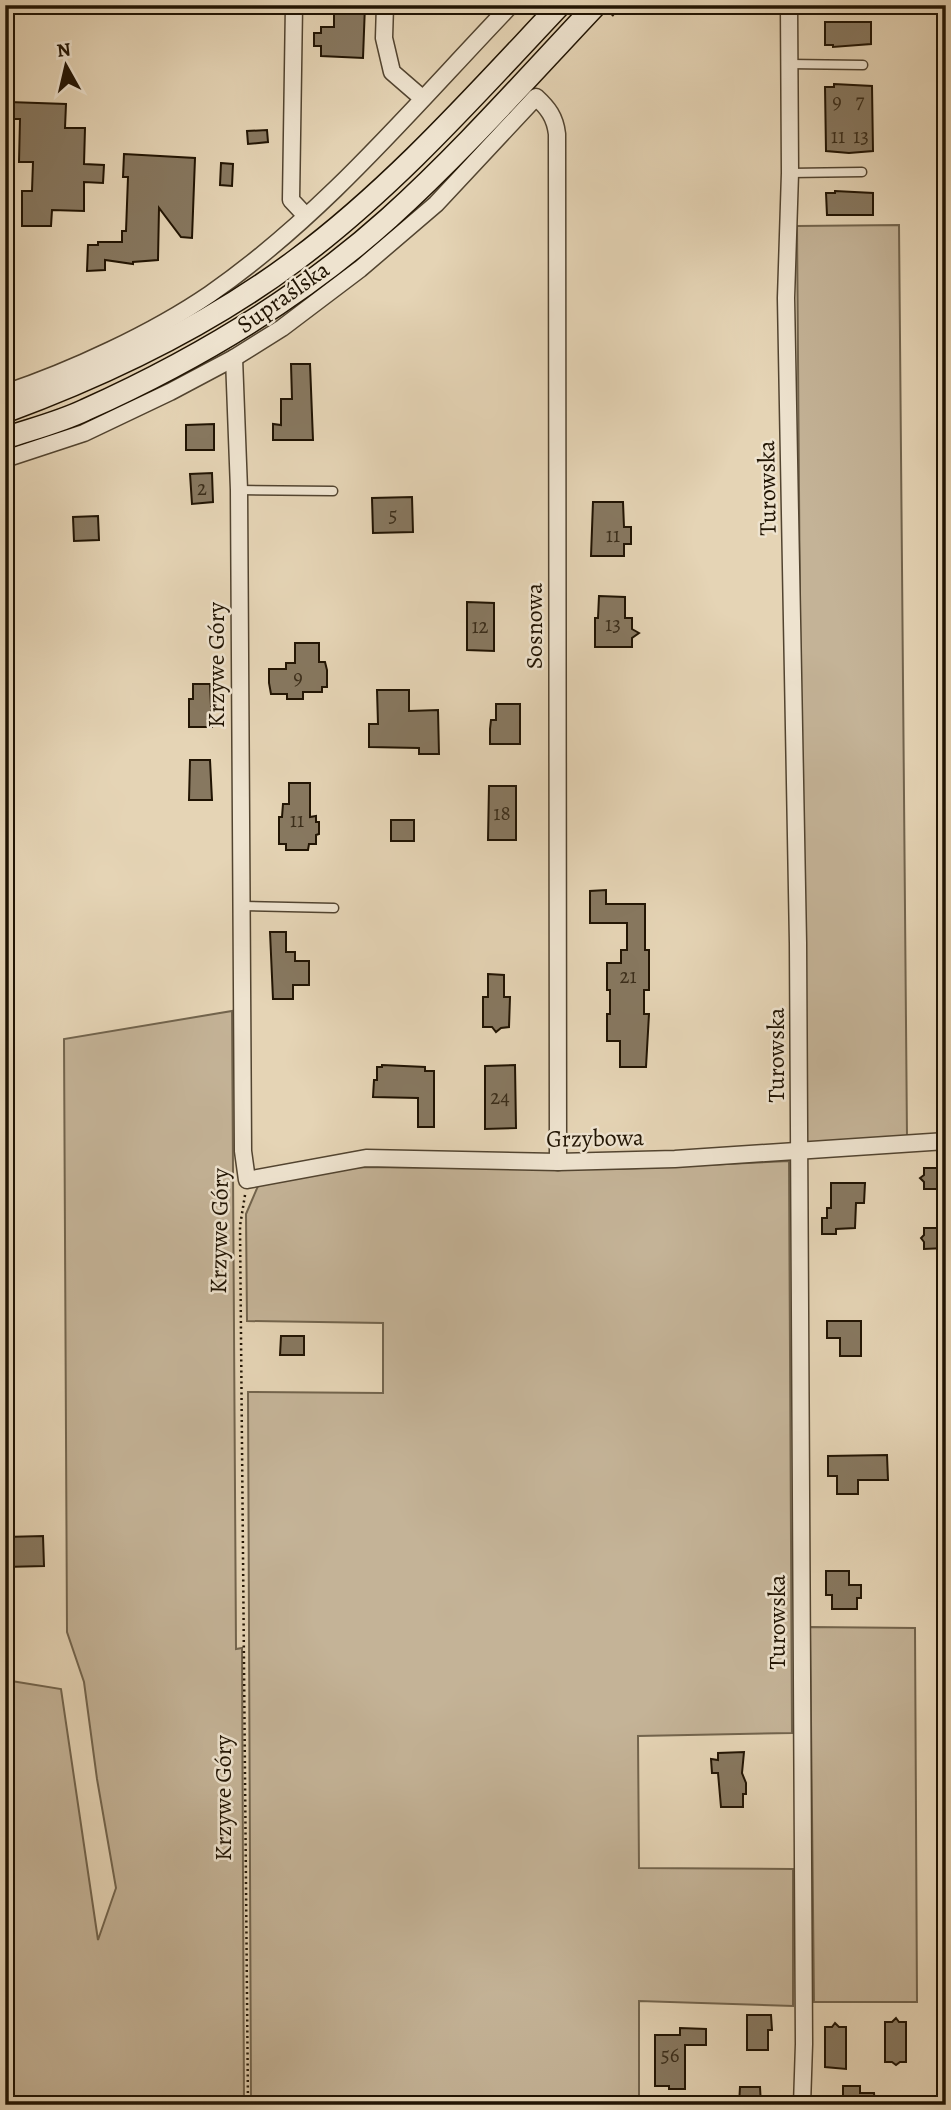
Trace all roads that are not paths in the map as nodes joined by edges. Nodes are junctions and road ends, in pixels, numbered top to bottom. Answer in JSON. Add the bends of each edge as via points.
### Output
{"nodes":[{"id":1,"x":294,"y":5,"type":"edge"},
{"id":2,"x":385,"y":5,"type":"edge"},
{"id":3,"x":511,"y":5,"type":"edge"},
{"id":4,"x":560,"y":5,"type":"edge"},
{"id":5,"x":596,"y":5,"type":"edge"},
{"id":6,"x":789,"y":5,"type":"edge"},
{"id":7,"x":789,"y":64,"type":"junction"},
{"id":8,"x":863,"y":65,"type":"dead end"},
{"id":9,"x":536,"y":97,"type":"joint"},
{"id":10,"x":422,"y":98,"type":"junction"},
{"id":11,"x":862,"y":172,"type":"dead end"},
{"id":12,"x":790,"y":173,"type":"junction"},
{"id":13,"x":306,"y":216,"type":"junction"},
{"id":14,"x":234,"y":358,"type":"junction"},
{"id":15,"x":5,"y":393,"type":"edge"},
{"id":16,"x":5,"y":412,"type":"edge"},
{"id":17,"x":5,"y":439,"type":"edge"},
{"id":18,"x":5,"y":459,"type":"edge"},
{"id":19,"x":239,"y":490,"type":"junction"},
{"id":20,"x":333,"y":491,"type":"dead end"},
{"id":21,"x":240,"y":906,"type":"junction"},
{"id":22,"x":334,"y":908,"type":"dead end"},
{"id":23,"x":946,"y":1141,"type":"edge"},
{"id":24,"x":799,"y":1151,"type":"junction"},
{"id":25,"x":558,"y":1162,"type":"junction"},
{"id":26,"x":247,"y":1180,"type":"joint"},
{"id":27,"x":802,"y":2105,"type":"edge"}],
"edges":[{"from":1,"to":13,"type":"street","via":[[292,200]]},
{"from":2,"to":10,"type":"street","via":[[384,38],[392,72]]},
{"from":3,"to":10,"type":"street","name":"Supraślska"},
{"from":4,"to":16,"type":"main road","via":[[444,127],[297,260],[154,348],[73,387]]},
{"from":5,"to":17,"type":"main road","via":[[398,210],[312,281],[162,372],[83,411]]},
{"from":6,"to":7,"type":"street","name":"Turowska"},
{"from":7,"to":8,"type":"lane"},
{"from":7,"to":12,"type":"street","name":"Turowska"},
{"from":9,"to":14,"type":"street","name":"Supraślska","via":[[436,204],[349,278]]},
{"from":9,"to":25,"type":"street","name":"Sosnowa","via":[[553,117],[557,134]]},
{"from":10,"to":13,"type":"street","name":"Supraślska"},
{"from":11,"to":12,"type":"lane"},
{"from":12,"to":24,"type":"street","name":"Turowska","via":[[786,299]]},
{"from":13,"to":15,"type":"street","name":"Supraślska","via":[[209,295],[160,324]]},
{"from":14,"to":18,"type":"street","name":"Supraślska","via":[[84,433]]},
{"from":14,"to":19,"type":"street","name":"Krzywe Góry"},
{"from":19,"to":20,"type":"lane"},
{"from":19,"to":21,"type":"street","name":"Krzywe Góry"},
{"from":21,"to":22,"type":"lane"},
{"from":21,"to":26,"type":"street","name":"Krzywe Góry"},
{"from":23,"to":24,"type":"street","name":"Grzybowa"},
{"from":24,"to":25,"type":"street","name":"Grzybowa"},
{"from":24,"to":27,"type":"street","name":"Turowska"},
{"from":25,"to":26,"type":"street","name":"Grzybowa","via":[[366,1158]]}]}
